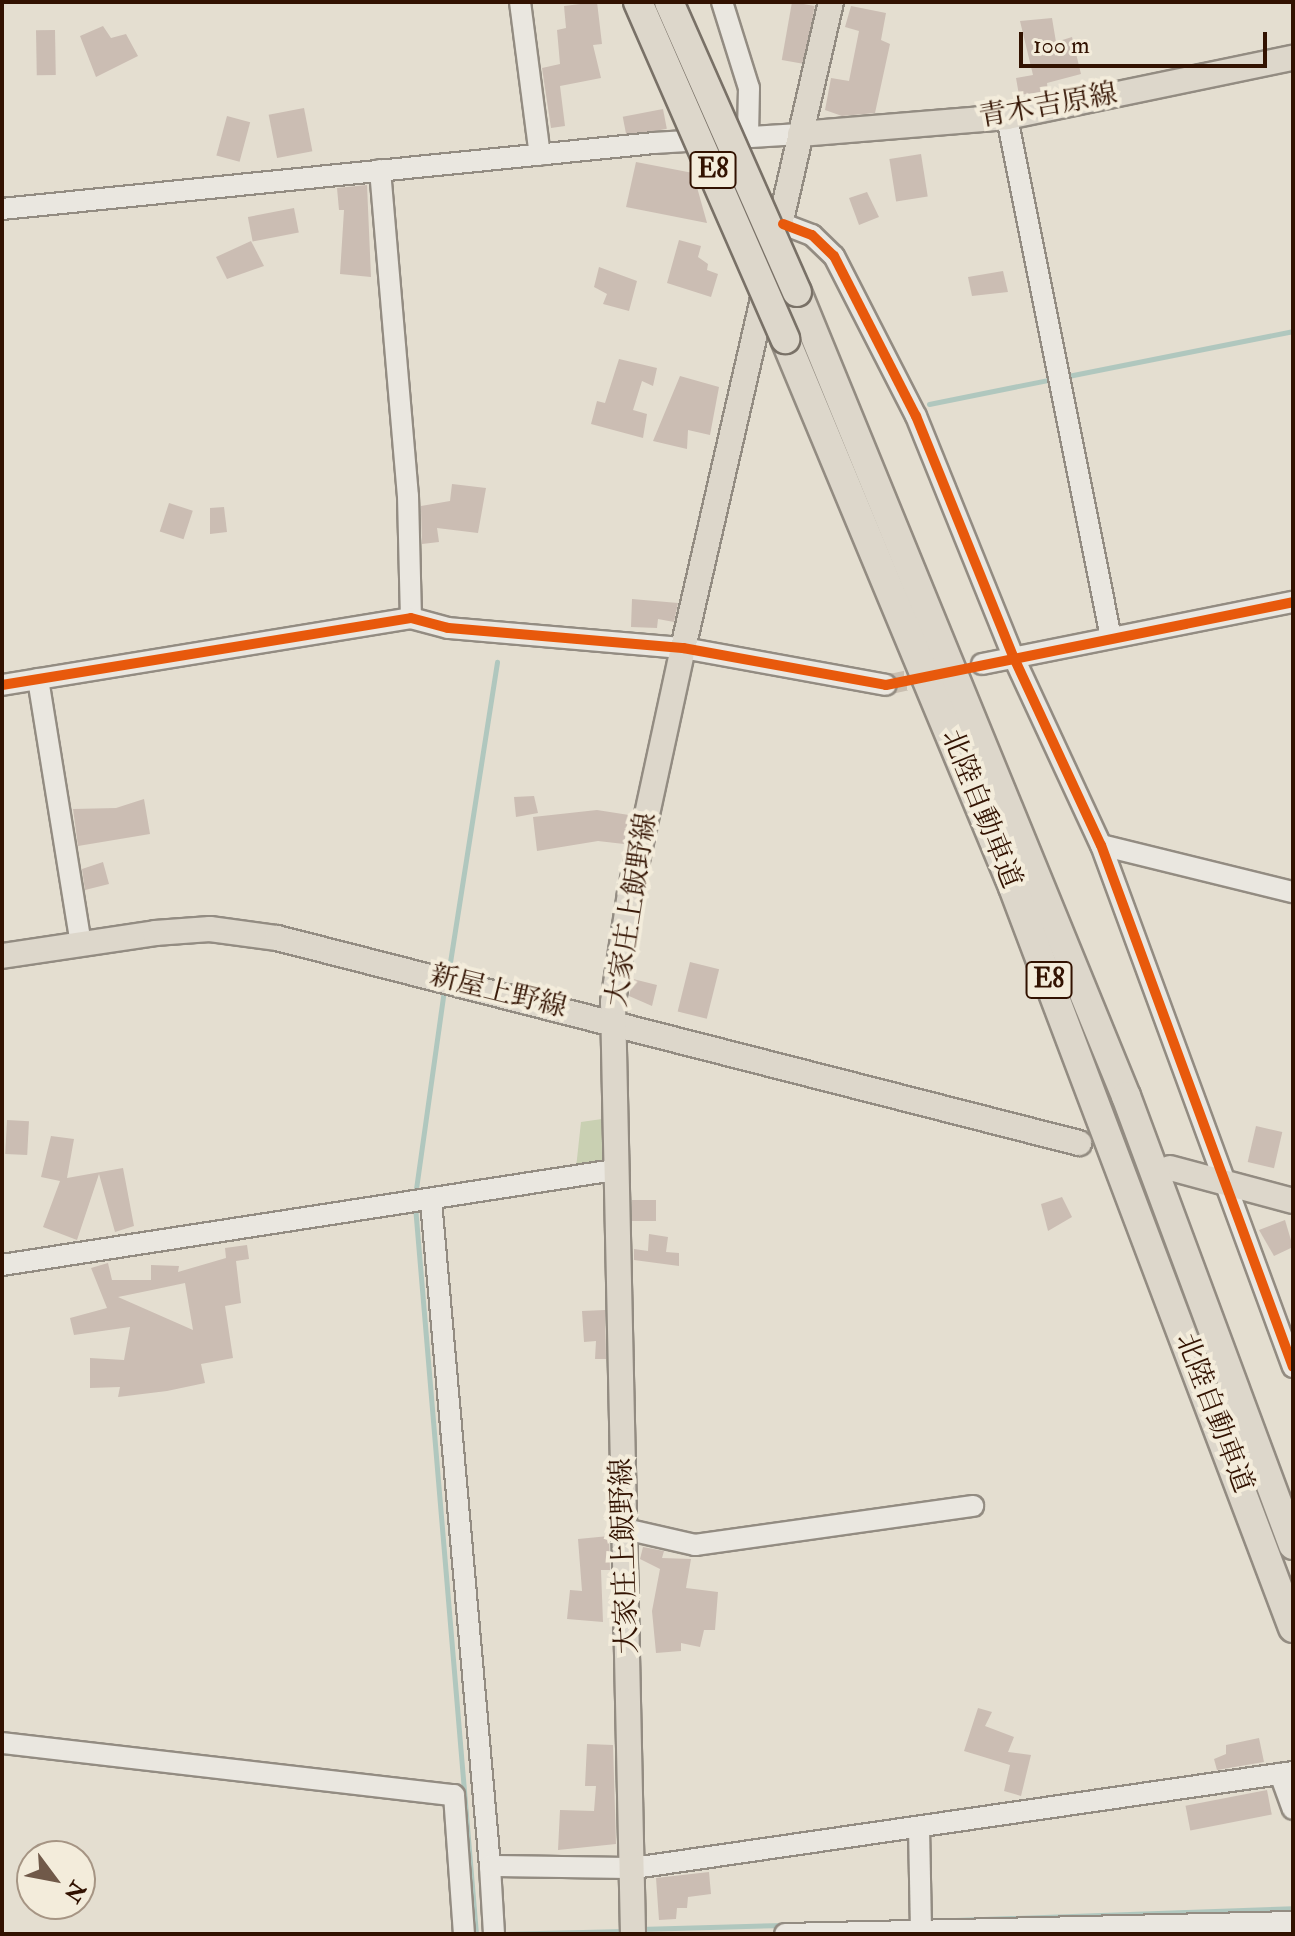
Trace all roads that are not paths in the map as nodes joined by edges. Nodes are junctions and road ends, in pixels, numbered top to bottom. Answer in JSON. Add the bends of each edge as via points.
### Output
{"nodes":[{"id":1,"x":520,"y":2,"type":"edge"},
{"id":2,"x":638,"y":2,"type":"edge"},
{"id":3,"x":669,"y":2,"type":"edge"},
{"id":4,"x":722,"y":2,"type":"edge"},
{"id":5,"x":831,"y":2,"type":"edge"},
{"id":6,"x":1293,"y":58,"type":"edge"},
{"id":7,"x":1007,"y":117,"type":"junction"},
{"id":8,"x":800,"y":134,"type":"junction"},
{"id":9,"x":748,"y":137,"type":"junction"},
{"id":10,"x":540,"y":155,"type":"junction"},
{"id":11,"x":380,"y":170,"type":"junction"},
{"id":12,"x":2,"y":209,"type":"edge"},
{"id":13,"x":783,"y":224,"type":"junction"},
{"id":14,"x":1293,"y":602,"type":"edge"},
{"id":15,"x":411,"y":618,"type":"junction"},
{"id":16,"x":1111,"y":638,"type":"junction"},
{"id":17,"x":683,"y":648,"type":"junction"},
{"id":18,"x":1014,"y":658,"type":"junction"},
{"id":19,"x":982,"y":664,"type":"tunnel mouth"},
{"id":20,"x":38,"y":679,"type":"junction"},
{"id":21,"x":2,"y":685,"type":"edge"},
{"id":22,"x":886,"y":685,"type":"tunnel mouth"},
{"id":23,"x":1101,"y":845,"type":"junction"},
{"id":24,"x":1293,"y":892,"type":"edge"},
{"id":25,"x":81,"y":944,"type":"junction"},
{"id":26,"x":2,"y":956,"type":"edge"},
{"id":27,"x":613,"y":1021,"type":"junction"},
{"id":28,"x":1079,"y":1143,"type":"dead end"},
{"id":29,"x":1170,"y":1168,"type":"dead end"},
{"id":30,"x":614,"y":1170,"type":"junction"},
{"id":31,"x":1224,"y":1183,"type":"junction"},
{"id":32,"x":431,"y":1201,"type":"junction"},
{"id":33,"x":1293,"y":1201,"type":"edge"},
{"id":34,"x":2,"y":1265,"type":"edge"},
{"id":35,"x":1293,"y":1367,"type":"edge"},
{"id":36,"x":973,"y":1506,"type":"dead end"},
{"id":37,"x":625,"y":1529,"type":"junction"},
{"id":38,"x":1293,"y":1545,"type":"edge"},
{"id":39,"x":1293,"y":1628,"type":"edge"},
{"id":40,"x":2,"y":1743,"type":"edge"},
{"id":41,"x":1287,"y":1773,"type":"edge"},
{"id":42,"x":1293,"y":1809,"type":"edge"},
{"id":43,"x":919,"y":1827,"type":"junction"},
{"id":44,"x":490,"y":1866,"type":"junction"},
{"id":45,"x":634,"y":1868,"type":"junction"},
{"id":46,"x":1283,"y":1926,"type":"edge"},
{"id":47,"x":921,"y":1930,"type":"junction"},
{"id":48,"x":464,"y":1934,"type":"edge"},
{"id":49,"x":494,"y":1934,"type":"edge"},
{"id":50,"x":633,"y":1934,"type":"edge"},
{"id":51,"x":785,"y":1934,"type":"edge"}],
"edges":[{"from":1,"to":10,"type":"street"},
{"from":2,"to":39,"type":"highway","name":"北陸自動車道","number":"E8","bridge":true,"via":[[1013,887]]},
{"from":3,"to":38,"type":"highway","name":"北陸自動車道","number":"E8","bridge":true,"via":[[797,292],[1126,1096]]},
{"from":4,"to":9,"type":"street","via":[[749,88]]},
{"from":5,"to":8,"type":"main road","name":"大家庄上飯野線"},
{"from":6,"to":7,"type":"main road","name":"青木吉原線"},
{"from":7,"to":8,"type":"main road","name":"青木吉原線"},
{"from":7,"to":16,"type":"street"},
{"from":8,"to":9,"type":"street"},
{"from":8,"to":13,"type":"main road","name":"大家庄上飯野線"},
{"from":9,"to":10,"type":"street"},
{"from":10,"to":11,"type":"street"},
{"from":11,"to":12,"type":"street"},
{"from":11,"to":15,"type":"street","via":[[408,496]]},
{"from":13,"to":17,"type":"main road","name":"大家庄上飯野線"},
{"from":13,"to":18,"type":"street","via":[[812,235],[834,256],[916,416]]},
{"from":14,"to":16,"type":"street"},
{"from":15,"to":17,"type":"street","via":[[448,628]]},
{"from":15,"to":20,"type":"street"},
{"from":16,"to":18,"type":"street"},
{"from":17,"to":22,"type":"street"},
{"from":17,"to":27,"type":"main road","name":"大家庄上飯野線","via":[[630,893]]},
{"from":18,"to":19,"type":"street"},
{"from":18,"to":23,"type":"street"},
{"from":20,"to":21,"type":"street"},
{"from":20,"to":25,"type":"street"},
{"from":23,"to":24,"type":"street"},
{"from":23,"to":31,"type":"street"},
{"from":25,"to":26,"type":"main road","name":"新屋上野線"},
{"from":25,"to":27,"type":"main road","name":"新屋上野線","via":[[210,929],[277,938]]},
{"from":27,"to":28,"type":"main road","name":"新屋上野線"},
{"from":27,"to":30,"type":"main road","name":"大家庄上飯野線"},
{"from":29,"to":31,"type":"main road"},
{"from":30,"to":32,"type":"street"},
{"from":30,"to":37,"type":"main road","name":"大家庄上飯野線"},
{"from":31,"to":33,"type":"main road"},
{"from":31,"to":35,"type":"street"},
{"from":32,"to":34,"type":"street"},
{"from":32,"to":44,"type":"street"},
{"from":36,"to":37,"type":"street","via":[[695,1545]]},
{"from":37,"to":45,"type":"main road","name":"大家庄上飯野線"},
{"from":40,"to":48,"type":"street","via":[[454,1795]]},
{"from":41,"to":42,"type":"street"},
{"from":41,"to":43,"type":"street"},
{"from":43,"to":45,"type":"street"},
{"from":43,"to":47,"type":"street"},
{"from":44,"to":45,"type":"street"},
{"from":44,"to":49,"type":"street"},
{"from":45,"to":50,"type":"main road","name":"大家庄上飯野線"},
{"from":46,"to":47,"type":"street"},
{"from":47,"to":51,"type":"street"}]}
